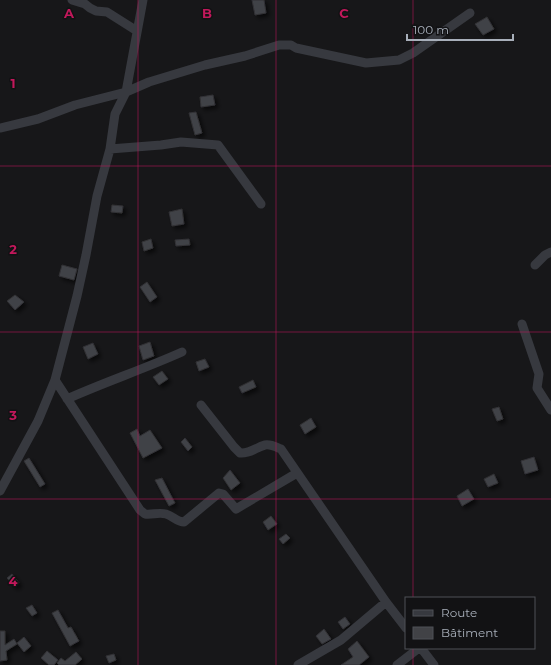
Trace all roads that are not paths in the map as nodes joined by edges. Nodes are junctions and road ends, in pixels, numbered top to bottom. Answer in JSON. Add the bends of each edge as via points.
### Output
{"nodes":[{"id":1,"x":72,"y":0,"type":"edge"},
{"id":2,"x":143,"y":0,"type":"edge"},
{"id":3,"x":470,"y":13,"type":"dead end"},
{"id":4,"x":137,"y":31,"type":"junction"},
{"id":5,"x":126,"y":92,"type":"junction"},
{"id":6,"x":0,"y":128,"type":"edge"},
{"id":7,"x":110,"y":149,"type":"junction"},
{"id":8,"x":261,"y":204,"type":"dead end"},
{"id":9,"x":551,"y":252,"type":"edge"},
{"id":10,"x":535,"y":265,"type":"dead end"},
{"id":11,"x":522,"y":324,"type":"dead end"},
{"id":12,"x":182,"y":352,"type":"dead end"},
{"id":13,"x":54,"y":380,"type":"junction"},
{"id":14,"x":67,"y":399,"type":"junction"},
{"id":15,"x":200,"y":404,"type":"dead end"},
{"id":16,"x":551,"y":410,"type":"edge"},
{"id":17,"x":297,"y":473,"type":"junction"},
{"id":18,"x":0,"y":491,"type":"edge"},
{"id":19,"x":386,"y":602,"type":"junction"},
{"id":20,"x":405,"y":627,"type":"edge"},
{"id":21,"x":419,"y":649,"type":"edge"},
{"id":22,"x":421,"y":649,"type":"edge"},
{"id":23,"x":298,"y":665,"type":"edge"},
{"id":24,"x":397,"y":665,"type":"edge"},
{"id":25,"x":434,"y":665,"type":"edge"}],
"edges":[{"from":1,"to":4,"type":"street","via":[[96,11],[107,12]]},
{"from":2,"to":4,"type":"street"},
{"from":3,"to":5,"type":"street","via":[[399,60],[366,62],[291,45],[279,45],[191,69]]},
{"from":4,"to":5,"type":"street"},
{"from":5,"to":6,"type":"street"},
{"from":5,"to":7,"type":"street","via":[[115,114]]},
{"from":7,"to":8,"type":"street","via":[[181,142],[218,145]]},
{"from":7,"to":13,"type":"street","via":[[97,196],[77,296]]},
{"from":9,"to":10,"type":"street"},
{"from":11,"to":16,"type":"street","via":[[539,374],[537,388]]},
{"from":12,"to":14,"type":"street"},
{"from":13,"to":14,"type":"street"},
{"from":13,"to":18,"type":"street","via":[[38,422]]},
{"from":14,"to":17,"type":"street","via":[[145,514],[166,514],[184,522],[219,493],[223,494],[236,509]]},
{"from":15,"to":17,"type":"street","via":[[240,453],[272,445],[281,449]]},
{"from":17,"to":19,"type":"street"},
{"from":19,"to":20,"type":"street"},
{"from":19,"to":23,"type":"street","via":[[341,640]]},
{"from":21,"to":24,"type":"street"},
{"from":22,"to":25,"type":"street"}]}
